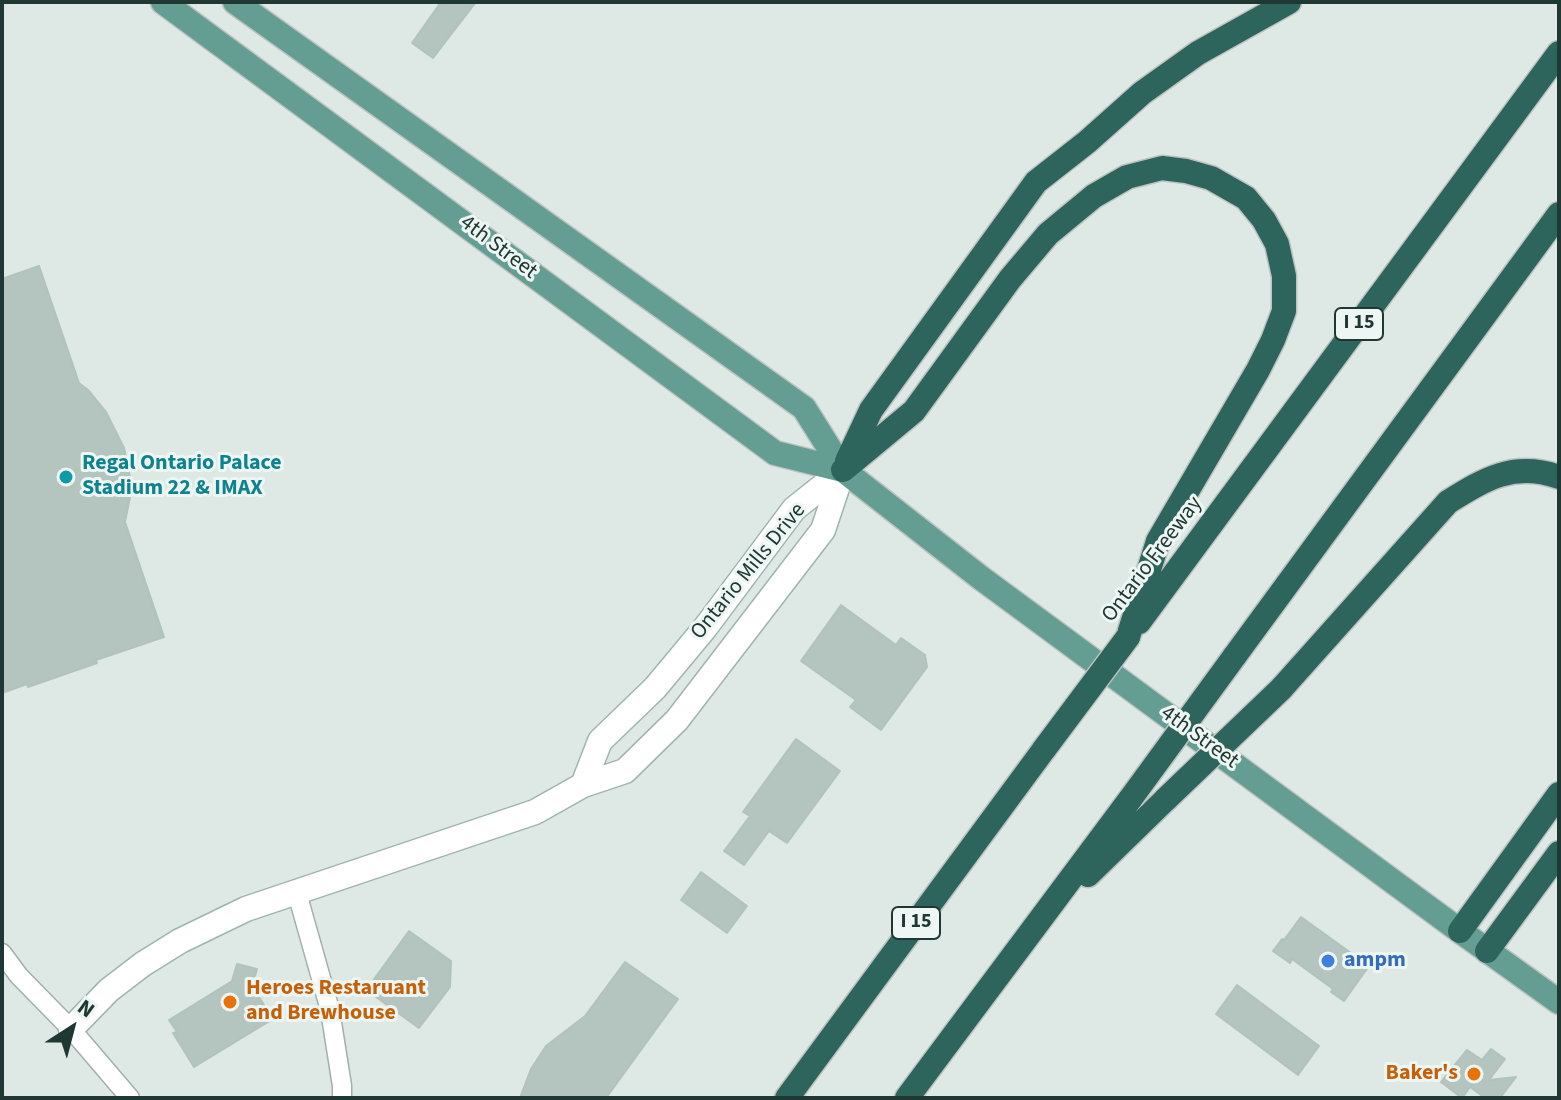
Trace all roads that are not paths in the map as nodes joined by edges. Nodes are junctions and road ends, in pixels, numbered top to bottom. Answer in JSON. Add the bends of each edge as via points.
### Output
{"nodes":[{"id":1,"x":163,"y":2,"type":"edge"},
{"id":2,"x":235,"y":2,"type":"edge"},
{"id":3,"x":1289,"y":2,"type":"edge"},
{"id":4,"x":1559,"y":53,"type":"edge"},
{"id":5,"x":1559,"y":214,"type":"edge"},
{"id":6,"x":843,"y":470,"type":"junction"},
{"id":7,"x":1559,"y":477,"type":"edge"},
{"id":8,"x":1152,"y":590,"type":"junction"},
{"id":9,"x":583,"y":785,"type":"junction"},
{"id":10,"x":1559,"y":794,"type":"edge"},
{"id":11,"x":1559,"y":853,"type":"edge"},
{"id":12,"x":297,"y":893,"type":"junction"},
{"id":13,"x":1037,"y":924,"type":"junction"},
{"id":14,"x":1460,"y":931,"type":"junction"},
{"id":15,"x":1487,"y":951,"type":"junction"},
{"id":16,"x":2,"y":953,"type":"edge"},
{"id":17,"x":1559,"y":1002,"type":"edge"},
{"id":18,"x":71,"y":1029,"type":"junction"},
{"id":19,"x":130,"y":1098,"type":"edge"},
{"id":20,"x":342,"y":1098,"type":"edge"},
{"id":21,"x":787,"y":1098,"type":"edge"},
{"id":22,"x":907,"y":1098,"type":"edge"}],
"edges":[{"from":1,"to":6,"type":"main road","name":"4th Street","via":[[775,453]]},
{"from":2,"to":6,"type":"main road","name":"4th Street","via":[[804,408]]},
{"from":3,"to":6,"type":"highway","via":[[1142,93],[1036,182],[871,410]]},
{"from":4,"to":8,"type":"highway","name":"Ontario Freeway","number":"I 15"},
{"from":5,"to":13,"type":"highway","bridge":true},
{"from":6,"to":8,"type":"highway","via":[[914,411],[1010,279],[1048,234],[1094,196],[1127,177],[1162,168],[1211,178],[1246,198],[1264,220],[1277,244],[1284,311],[1258,370],[1158,541]]},
{"from":6,"to":9,"type":"street","name":"Ontario Mills Drive","via":[[794,509],[655,688],[600,741]]},
{"from":6,"to":9,"type":"street","name":"Ontario Mills Drive","via":[[823,530],[677,720],[625,771]]},
{"from":6,"to":14,"type":"main road","name":"4th Street"},
{"from":7,"to":13,"type":"highway","bridge":true,"via":[[1510,472],[1482,481],[1448,502],[1281,689]]},
{"from":8,"to":21,"type":"highway","name":"Ontario Freeway","number":"I 15","bridge":true,"via":[[1128,637]]},
{"from":9,"to":12,"type":"street","name":"Ontario Mills Drive","via":[[535,812]]},
{"from":10,"to":14,"type":"highway"},
{"from":11,"to":15,"type":"highway"},
{"from":12,"to":18,"type":"street","name":"Ontario Mills Drive","via":[[246,909],[180,941],[109,990]]},
{"from":12,"to":20,"type":"street","via":[[330,1010]]},
{"from":13,"to":22,"type":"highway"},
{"from":14,"to":15,"type":"main road","name":"4th Street"},
{"from":15,"to":17,"type":"main road","name":"4th Street"},
{"from":16,"to":18,"type":"street"},
{"from":18,"to":19,"type":"street"}]}
